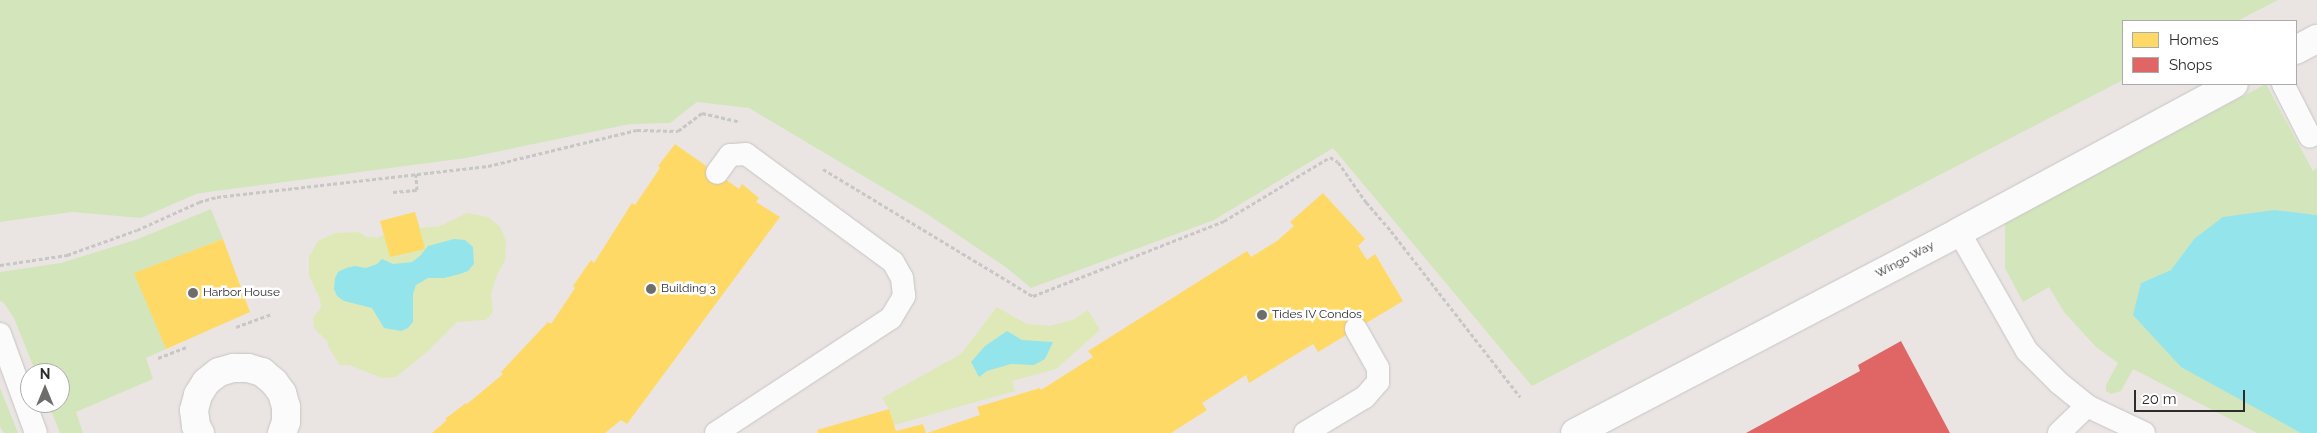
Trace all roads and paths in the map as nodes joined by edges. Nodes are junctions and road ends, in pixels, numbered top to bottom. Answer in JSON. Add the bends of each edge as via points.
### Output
{"nodes":[{"id":1,"x":2317,"y":39,"type":"edge"},
{"id":2,"x":2297,"y":49,"type":"edge"},
{"id":3,"x":2232,"y":85,"type":"edge"},
{"id":4,"x":2284,"y":85,"type":"edge"},
{"id":5,"x":2310,"y":137,"type":"dead end"},
{"id":6,"x":717,"y":173,"type":"dead end"},
{"id":7,"x":416,"y":174,"type":"dead end"},
{"id":8,"x":393,"y":192,"type":"dead end"},
{"id":9,"x":1959,"y":232,"type":"junction"},
{"id":10,"x":67,"y":255,"type":"dead end"},
{"id":11,"x":0,"y":265,"type":"edge"},
{"id":12,"x":271,"y":314,"type":"dead end"},
{"id":13,"x":236,"y":326,"type":"dead end"},
{"id":14,"x":1356,"y":329,"type":"dead end"},
{"id":15,"x":0,"y":334,"type":"edge"},
{"id":16,"x":186,"y":347,"type":"dead end"},
{"id":17,"x":158,"y":358,"type":"dead end"},
{"id":18,"x":2087,"y":406,"type":"junction"},
{"id":19,"x":194,"y":432,"type":"edge"},
{"id":20,"x":36,"y":433,"type":"edge"},
{"id":21,"x":282,"y":433,"type":"edge"},
{"id":22,"x":716,"y":433,"type":"edge"},
{"id":23,"x":1305,"y":433,"type":"edge"},
{"id":24,"x":1575,"y":433,"type":"edge"},
{"id":25,"x":2060,"y":433,"type":"edge"},
{"id":26,"x":2144,"y":433,"type":"edge"}],
"edges":[{"from":1,"to":2,"type":"street"},
{"from":3,"to":9,"type":"street","name":"Wingo Way"},
{"from":4,"to":5,"type":"lane"},
{"from":6,"to":22,"type":"lane","via":[[730,155],[746,154],[893,262],[902,278],[904,296],[892,318]]},
{"from":7,"to":8,"type":"path","via":[[417,190]]},
{"from":9,"to":18,"type":"lane","via":[[2027,351]]},
{"from":9,"to":24,"type":"street","name":"Wingo Way"},
{"from":10,"to":11,"type":"path"},
{"from":12,"to":13,"type":"path"},
{"from":14,"to":23,"type":"lane","via":[[1378,368],[1378,382],[1365,397]]},
{"from":15,"to":20,"type":"lane"},
{"from":16,"to":17,"type":"path"},
{"from":18,"to":25,"type":"lane"},
{"from":18,"to":26,"type":"lane"},
{"from":19,"to":21,"type":"street","via":[[194,410],[206,382],[219,372],[248,368],[262,372],[282,393],[286,422]]}]}
